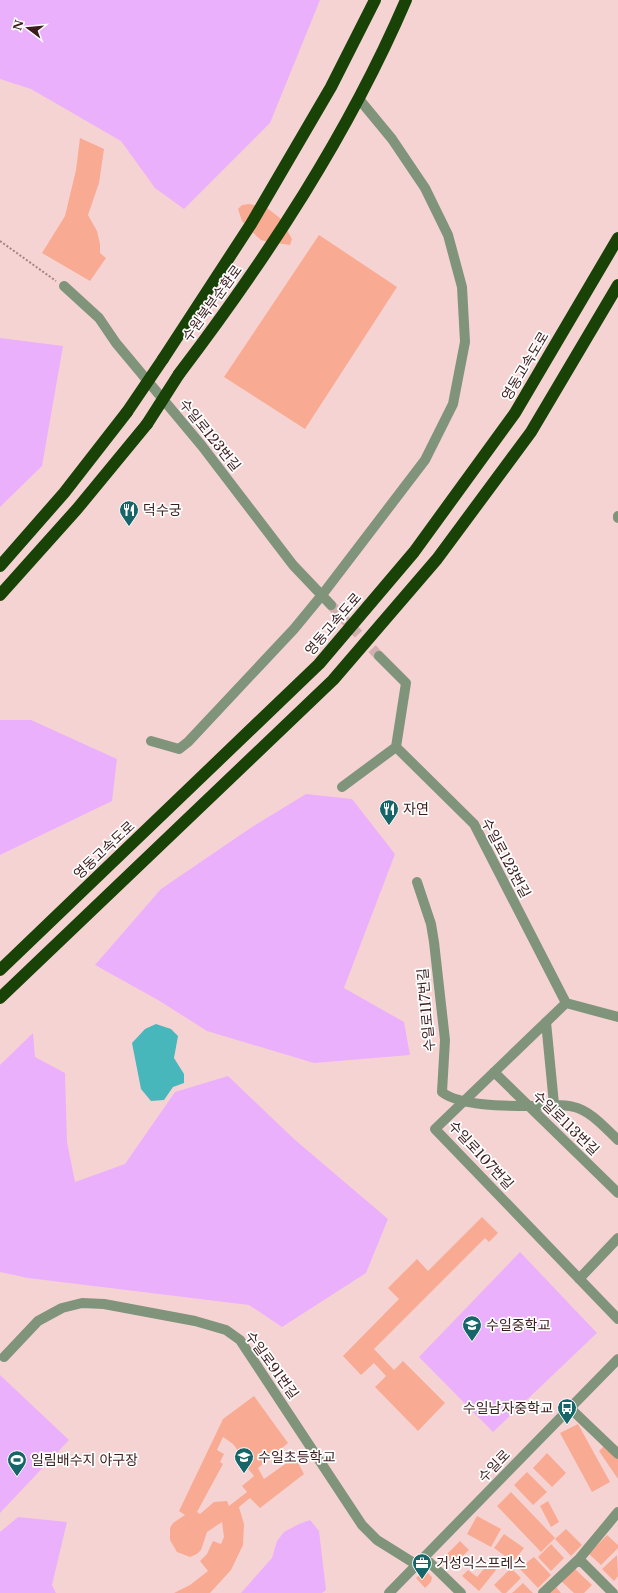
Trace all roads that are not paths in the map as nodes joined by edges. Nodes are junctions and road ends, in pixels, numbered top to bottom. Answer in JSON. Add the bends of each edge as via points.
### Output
{"nodes":[{"id":1,"x":375,"y":0,"type":"edge"},
{"id":2,"x":406,"y":0,"type":"edge"},
{"id":3,"x":359,"y":99,"type":"junction"},
{"id":4,"x":618,"y":238,"type":"edge"},
{"id":5,"x":618,"y":285,"type":"edge"},
{"id":6,"x":64,"y":286,"type":"road end"},
{"id":7,"x":0,"y":566,"type":"edge"},
{"id":8,"x":0,"y":595,"type":"edge"},
{"id":9,"x":322,"y":595,"type":"junction"},
{"id":10,"x":330,"y":605,"type":"tunnel mouth"},
{"id":11,"x":379,"y":656,"type":"tunnel mouth"},
{"id":12,"x":150,"y":741,"type":"dead end"},
{"id":13,"x":396,"y":747,"type":"junction"},
{"id":14,"x":342,"y":787,"type":"dead end"},
{"id":15,"x":417,"y":882,"type":"dead end"},
{"id":16,"x":0,"y":970,"type":"edge"},
{"id":17,"x":0,"y":998,"type":"edge"},
{"id":18,"x":566,"y":1003,"type":"junction"},
{"id":19,"x":618,"y":1017,"type":"edge"},
{"id":20,"x":546,"y":1022,"type":"junction"},
{"id":21,"x":494,"y":1072,"type":"junction"},
{"id":22,"x":463,"y":1102,"type":"junction"},
{"id":23,"x":554,"y":1104,"type":"junction"},
{"id":24,"x":529,"y":1106,"type":"junction"},
{"id":25,"x":618,"y":1140,"type":"edge"},
{"id":26,"x":618,"y":1193,"type":"edge"},
{"id":27,"x":618,"y":1238,"type":"edge"},
{"id":28,"x":580,"y":1279,"type":"junction"},
{"id":29,"x":618,"y":1319,"type":"edge"},
{"id":30,"x":4,"y":1357,"type":"dead end"},
{"id":31,"x":618,"y":1359,"type":"edge"},
{"id":32,"x":570,"y":1408,"type":"junction"},
{"id":33,"x":618,"y":1454,"type":"edge"},
{"id":34,"x":618,"y":1512,"type":"edge"},
{"id":35,"x":424,"y":1557,"type":"junction"},
{"id":36,"x":579,"y":1559,"type":"junction"},
{"id":37,"x":417,"y":1565,"type":"junction"},
{"id":38,"x":389,"y":1593,"type":"edge"},
{"id":39,"x":461,"y":1593,"type":"edge"},
{"id":40,"x":543,"y":1593,"type":"edge"},
{"id":41,"x":613,"y":1593,"type":"edge"}],
"edges":[{"from":1,"to":7,"type":"highway","name":"수원북부순환로","bridge":true,"via":[[331,87],[251,224],[127,412],[64,493]]},
{"from":2,"to":3,"type":"highway","name":"수원북부순환로"},
{"from":3,"to":8,"type":"highway","name":"수원북부순환로","bridge":true,"via":[[292,214],[230,307],[178,374],[147,424]]},
{"from":3,"to":9,"type":"street","via":[[392,139],[425,188],[448,235],[462,288],[465,342],[453,404],[425,460]]},
{"from":4,"to":16,"type":"highway","name":"영동고속도로","via":[[515,413],[414,552],[318,664]]},
{"from":5,"to":17,"type":"highway","via":[[531,432],[437,559],[338,675]]},
{"from":6,"to":9,"type":"street","name":"수일로123번길","via":[[99,318],[116,343],[202,446],[293,565]]},
{"from":9,"to":10,"type":"street","name":"수일로123번길"},
{"from":9,"to":12,"type":"street","via":[[294,630],[188,742],[179,749]]},
{"from":11,"to":13,"type":"street","via":[[406,683]]},
{"from":13,"to":14,"type":"street"},
{"from":13,"to":18,"type":"street","name":"수일로123번길","via":[[474,824]]},
{"from":15,"to":22,"type":"street","name":"수일로117번길","via":[[431,924],[434,942],[445,1040],[442,1092],[449,1098]]},
{"from":18,"to":19,"type":"street"},
{"from":18,"to":20,"type":"street","name":"수일로107번길"},
{"from":20,"to":21,"type":"street","name":"수일로107번길"},
{"from":20,"to":23,"type":"street"},
{"from":21,"to":22,"type":"street","name":"수일로107번길"},
{"from":21,"to":24,"type":"street","name":"수일로113번길"},
{"from":22,"to":24,"type":"street","name":"수일로117번길"},
{"from":22,"to":28,"type":"street","name":"수일로107번길","via":[[435,1129]]},
{"from":23,"to":24,"type":"street","name":"수일로117번길"},
{"from":23,"to":25,"type":"street","name":"수일로117번길","via":[[575,1107],[586,1112]]},
{"from":24,"to":26,"type":"street","name":"수일로113번길"},
{"from":27,"to":28,"type":"street"},
{"from":28,"to":29,"type":"street","name":"수일로107번길"},
{"from":30,"to":37,"type":"street","name":"수일로91번길","via":[[38,1321],[62,1308],[82,1303],[104,1304],[195,1321],[226,1330],[240,1340],[362,1526],[377,1540]]},
{"from":31,"to":32,"type":"street","name":"수일로"},
{"from":32,"to":33,"type":"street"},
{"from":32,"to":35,"type":"street","name":"수일로"},
{"from":34,"to":36,"type":"street"},
{"from":35,"to":37,"type":"street","name":"수일로"},
{"from":35,"to":39,"type":"street"},
{"from":36,"to":40,"type":"street"},
{"from":36,"to":41,"type":"street"},
{"from":37,"to":38,"type":"street","name":"수일로"}]}
